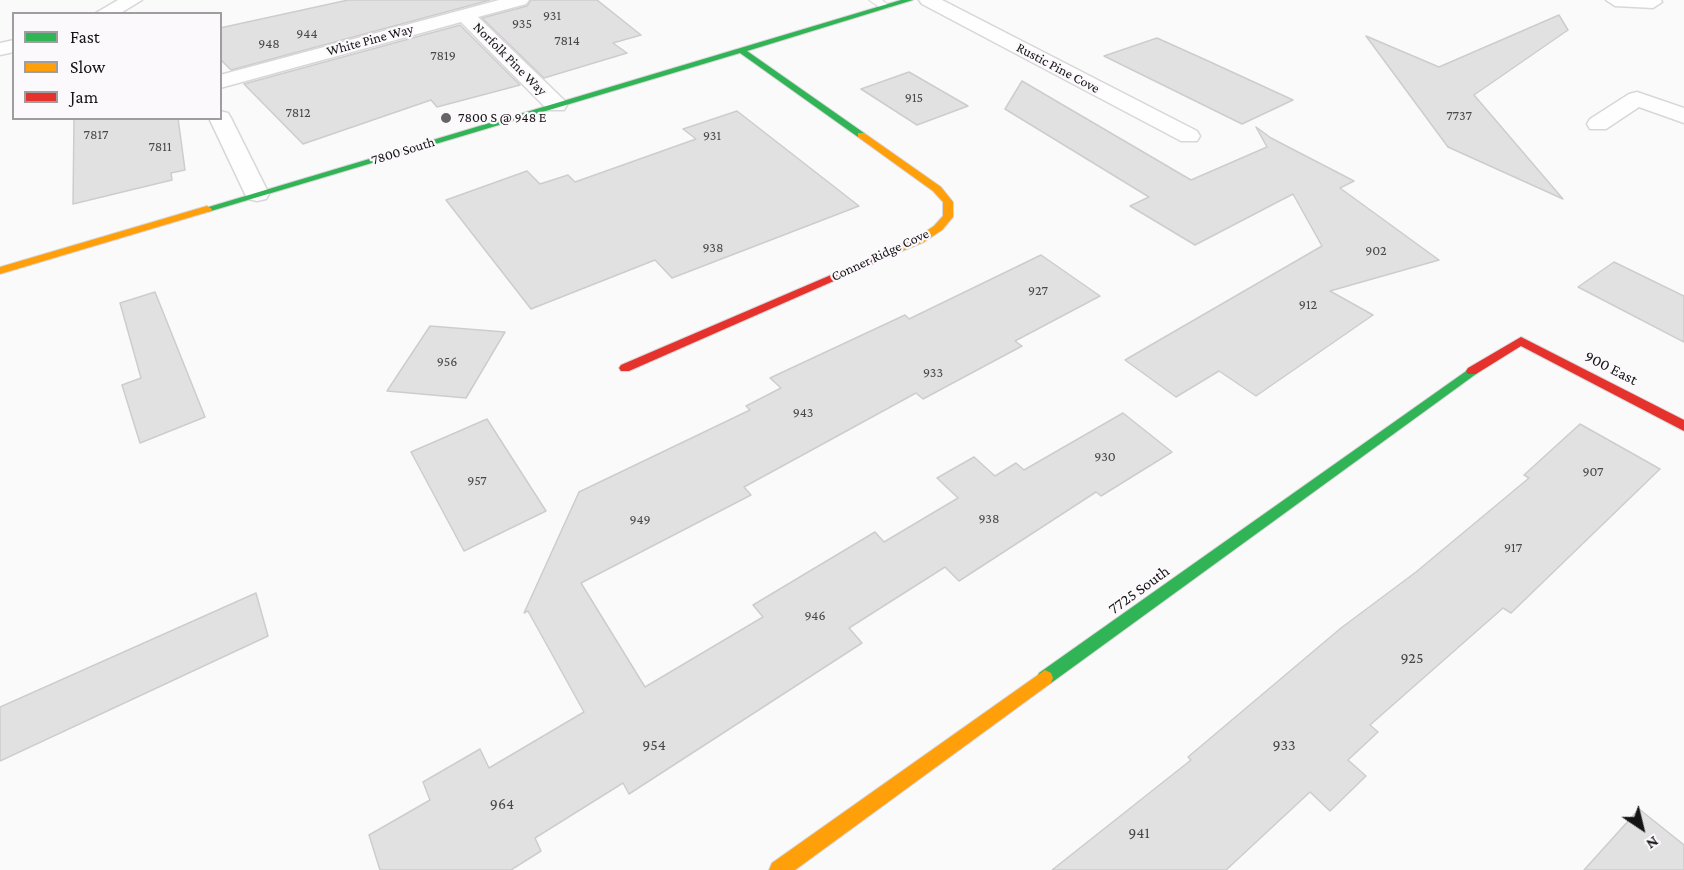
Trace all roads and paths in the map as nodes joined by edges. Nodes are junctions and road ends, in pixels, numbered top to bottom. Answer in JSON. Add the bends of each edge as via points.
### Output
{"nodes":[{"id":1,"x":133,"y":0,"type":"edge"},
{"id":2,"x":520,"y":0,"type":"edge"},
{"id":3,"x":909,"y":0,"type":"edge"},
{"id":4,"x":928,"y":0,"type":"edge"},
{"id":5,"x":1615,"y":0,"type":"edge"},
{"id":6,"x":1653,"y":2,"type":"dead end"},
{"id":7,"x":880,"y":3,"type":"edge"},
{"id":8,"x":107,"y":12,"type":"edge"},
{"id":9,"x":464,"y":14,"type":"junction"},
{"id":10,"x":741,"y":50,"type":"junction"},
{"id":11,"x":222,"y":81,"type":"edge"},
{"id":12,"x":556,"y":105,"type":"junction"},
{"id":13,"x":1684,"y":116,"type":"edge"},
{"id":14,"x":221,"y":120,"type":"edge"},
{"id":15,"x":1598,"y":124,"type":"dead end"},
{"id":16,"x":1189,"y":136,"type":"dead end"},
{"id":17,"x":257,"y":195,"type":"junction"},
{"id":18,"x":0,"y":271,"type":"edge"},
{"id":19,"x":1521,"y":341,"type":"joint"},
{"id":20,"x":625,"y":368,"type":"dead end"},
{"id":21,"x":1684,"y":426,"type":"edge"},
{"id":22,"x":779,"y":870,"type":"edge"}],
"edges":[{"from":1,"to":8,"type":"street"},
{"from":2,"to":9,"type":"street","name":"White Pine Way"},
{"from":3,"to":7,"type":"street","name":"7800 South"},
{"from":4,"to":16,"type":"street","name":"Rustic Pine Cove"},
{"from":5,"to":6,"type":"street"},
{"from":7,"to":10,"type":"street","name":"7800 South"},
{"from":9,"to":11,"type":"street","name":"White Pine Way"},
{"from":9,"to":12,"type":"street","name":"Norfolk Pine Way"},
{"from":10,"to":12,"type":"street","name":"7800 South"},
{"from":10,"to":20,"type":"street","name":"Conner Ridge Cove","via":[[937,189],[948,202],[948,217],[920,240]]},
{"from":12,"to":17,"type":"street","name":"7800 South"},
{"from":13,"to":15,"type":"street","via":[[1638,99]]},
{"from":14,"to":17,"type":"street"},
{"from":17,"to":18,"type":"street","name":"7800 South"},
{"from":19,"to":21,"type":"street","name":"900 East"},
{"from":19,"to":22,"type":"street","name":"7725 South","via":[[1463,376]]}]}
